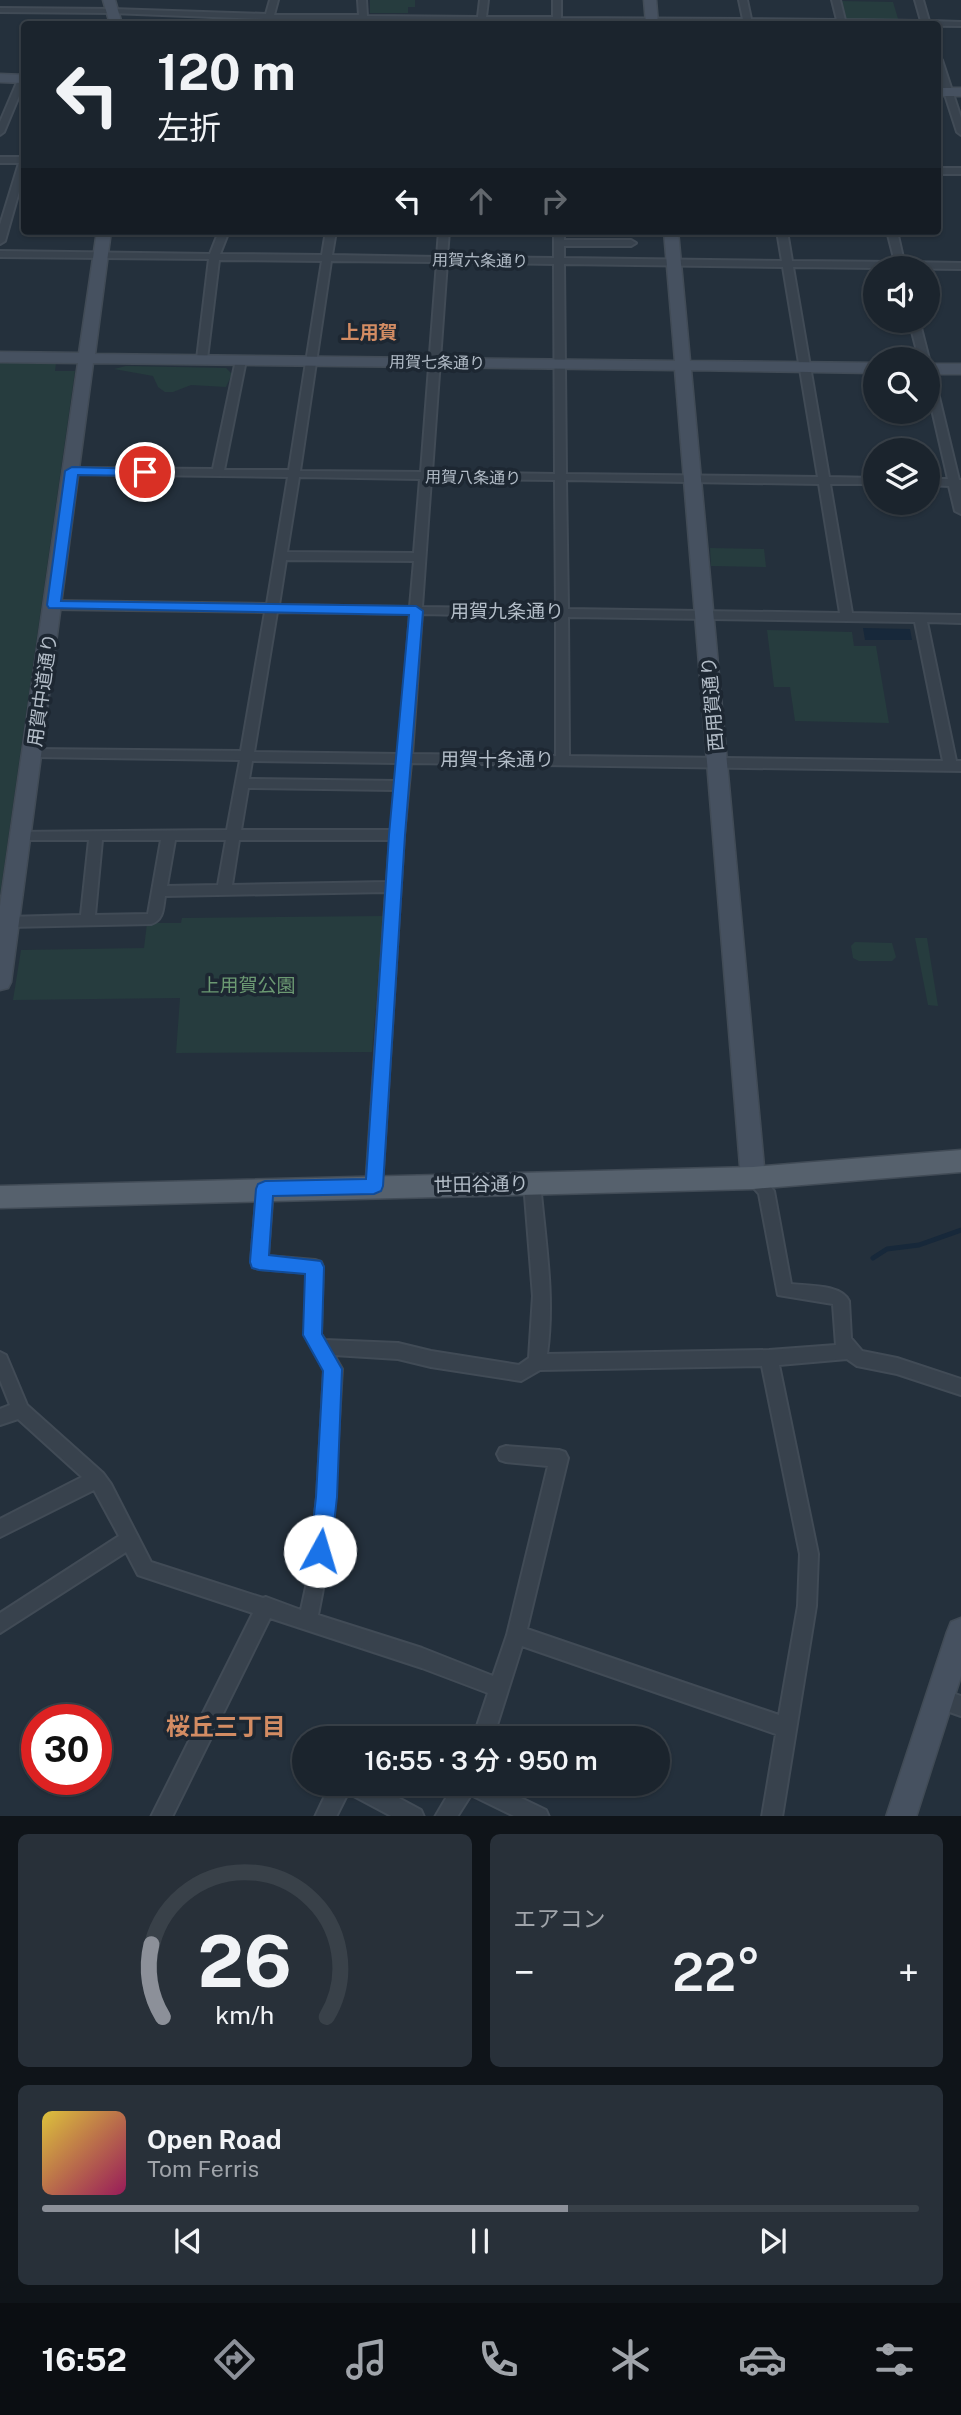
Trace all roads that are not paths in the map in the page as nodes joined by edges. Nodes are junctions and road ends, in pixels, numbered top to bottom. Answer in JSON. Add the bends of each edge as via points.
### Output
{"nodes":[{"id":1,"x":16,"y":0,"type":"edge"},
{"id":2,"x":274,"y":0,"type":"edge"},
{"id":3,"x":362,"y":0,"type":"edge"},
{"id":4,"x":484,"y":0,"type":"edge"},
{"id":5,"x":557,"y":0,"type":"edge"},
{"id":6,"x":650,"y":0,"type":"edge"},
{"id":7,"x":743,"y":0,"type":"edge"},
{"id":8,"x":836,"y":0,"type":"edge"},
{"id":9,"x":919,"y":0,"type":"edge"},
{"id":10,"x":110,"y":6,"type":"edge"},
{"id":11,"x":0,"y":10,"type":"edge"},
{"id":12,"x":17,"y":11,"type":"junction"},
{"id":13,"x":269,"y":21,"type":"edge"},
{"id":14,"x":363,"y":21,"type":"edge"},
{"id":15,"x":482,"y":21,"type":"edge"},
{"id":16,"x":557,"y":21,"type":"edge"},
{"id":17,"x":652,"y":21,"type":"edge"},
{"id":18,"x":748,"y":21,"type":"edge"},
{"id":19,"x":840,"y":21,"type":"edge"},
{"id":20,"x":925,"y":21,"type":"edge"},
{"id":21,"x":941,"y":24,"type":"edge"},
{"id":22,"x":961,"y":24,"type":"edge"},
{"id":23,"x":941,"y":69,"type":"edge"},
{"id":24,"x":0,"y":78,"type":"edge"},
{"id":25,"x":21,"y":78,"type":"edge"},
{"id":26,"x":21,"y":85,"type":"edge"},
{"id":27,"x":949,"y":92,"type":"edge"},
{"id":28,"x":0,"y":132,"type":"edge"},
{"id":29,"x":961,"y":132,"type":"edge"},
{"id":30,"x":0,"y":160,"type":"edge"},
{"id":31,"x":21,"y":160,"type":"edge"},
{"id":32,"x":21,"y":170,"type":"edge"},
{"id":33,"x":941,"y":171,"type":"edge"},
{"id":34,"x":961,"y":171,"type":"edge"},
{"id":35,"x":103,"y":235,"type":"edge"},
{"id":36,"x":222,"y":235,"type":"edge"},
{"id":37,"x":330,"y":235,"type":"edge"},
{"id":38,"x":444,"y":235,"type":"edge"},
{"id":39,"x":671,"y":235,"type":"edge"},
{"id":40,"x":783,"y":235,"type":"edge"},
{"id":41,"x":893,"y":235,"type":"edge"},
{"id":42,"x":559,"y":237,"type":"edge"},
{"id":43,"x":0,"y":240,"type":"edge"},
{"id":44,"x":631,"y":243,"type":"dead end"},
{"id":45,"x":0,"y":254,"type":"edge"},
{"id":46,"x":101,"y":254,"type":"junction"},
{"id":47,"x":898,"y":256,"type":"edge"},
{"id":48,"x":214,"y":257,"type":"junction"},
{"id":49,"x":327,"y":258,"type":"junction"},
{"id":50,"x":442,"y":260,"type":"junction"},
{"id":51,"x":559,"y":261,"type":"junction"},
{"id":52,"x":674,"y":262,"type":"junction"},
{"id":53,"x":788,"y":263,"type":"junction"},
{"id":54,"x":863,"y":266,"type":"edge"},
{"id":55,"x":940,"y":266,"type":"edge"},
{"id":56,"x":961,"y":266,"type":"edge"},
{"id":57,"x":0,"y":357,"type":"edge"},
{"id":58,"x":86,"y":358,"type":"junction"},
{"id":59,"x":202,"y":359,"type":"junction"},
{"id":60,"x":241,"y":360,"type":"junction"},
{"id":61,"x":310,"y":361,"type":"junction"},
{"id":62,"x":435,"y":362,"type":"junction"},
{"id":63,"x":559,"y":364,"type":"junction"},
{"id":64,"x":682,"y":366,"type":"junction"},
{"id":65,"x":805,"y":367,"type":"junction"},
{"id":66,"x":863,"y":368,"type":"edge"},
{"id":67,"x":961,"y":369,"type":"edge"},
{"id":68,"x":940,"y":370,"type":"edge"},
{"id":69,"x":940,"y":416,"type":"edge"},
{"id":70,"x":72,"y":471,"type":"junction"},
{"id":71,"x":218,"y":474,"type":"junction"},
{"id":72,"x":293,"y":475,"type":"junction"},
{"id":73,"x":427,"y":476,"type":"junction"},
{"id":74,"x":561,"y":478,"type":"junction"},
{"id":75,"x":692,"y":478,"type":"junction"},
{"id":76,"x":823,"y":480,"type":"junction"},
{"id":77,"x":863,"y":481,"type":"edge"},
{"id":78,"x":940,"y":482,"type":"edge"},
{"id":79,"x":958,"y":483,"type":"edge"},
{"id":80,"x":961,"y":511,"type":"edge"},
{"id":81,"x":281,"y":556,"type":"junction"},
{"id":82,"x":421,"y":557,"type":"junction"},
{"id":83,"x":54,"y":605,"type":"junction"},
{"id":84,"x":272,"y":609,"type":"junction"},
{"id":85,"x":416,"y":611,"type":"junction"},
{"id":86,"x":562,"y":611,"type":"junction"},
{"id":87,"x":704,"y":615,"type":"junction"},
{"id":88,"x":846,"y":617,"type":"junction"},
{"id":89,"x":920,"y":618,"type":"junction"},
{"id":90,"x":961,"y":619,"type":"edge"},
{"id":91,"x":33,"y":753,"type":"junction"},
{"id":92,"x":249,"y":754,"type":"junction"},
{"id":93,"x":405,"y":759,"type":"junction"},
{"id":94,"x":563,"y":759,"type":"junction"},
{"id":95,"x":717,"y":763,"type":"junction"},
{"id":96,"x":955,"y":766,"type":"edge"},
{"id":97,"x":243,"y":783,"type":"junction"},
{"id":98,"x":402,"y":786,"type":"junction"},
{"id":99,"x":21,"y":835,"type":"junction"},
{"id":100,"x":96,"y":835,"type":"junction"},
{"id":101,"x":169,"y":835,"type":"junction"},
{"id":102,"x":234,"y":835,"type":"junction"},
{"id":103,"x":397,"y":835,"type":"junction"},
{"id":104,"x":394,"y":887,"type":"junction"},
{"id":105,"x":224,"y":889,"type":"junction"},
{"id":106,"x":159,"y":891,"type":"junction"},
{"id":107,"x":6,"y":911,"type":"edge"},
{"id":108,"x":87,"y":922,"type":"junction"},
{"id":109,"x":0,"y":982,"type":"edge"},
{"id":110,"x":961,"y":1161,"type":"edge"},
{"id":111,"x":753,"y":1178,"type":"junction"},
{"id":112,"x":532,"y":1183,"type":"junction"},
{"id":113,"x":374,"y":1186,"type":"junction"},
{"id":114,"x":265,"y":1189,"type":"junction"},
{"id":115,"x":0,"y":1196,"type":"edge"},
{"id":116,"x":321,"y":1347,"type":"junction"},
{"id":117,"x":850,"y":1351,"type":"junction"},
{"id":118,"x":769,"y":1358,"type":"junction"},
{"id":119,"x":0,"y":1360,"type":"edge"},
{"id":120,"x":537,"y":1362,"type":"junction"},
{"id":121,"x":961,"y":1387,"type":"edge"},
{"id":122,"x":21,"y":1410,"type":"junction"},
{"id":123,"x":0,"y":1417,"type":"edge"},
{"id":124,"x":506,"y":1454,"type":"dead end"},
{"id":125,"x":97,"y":1479,"type":"junction"},
{"id":126,"x":0,"y":1528,"type":"edge"},
{"id":127,"x":128,"y":1540,"type":"junction"},
{"id":128,"x":266,"y":1606,"type":"junction"},
{"id":129,"x":308,"y":1620,"type":"junction"},
{"id":130,"x":0,"y":1624,"type":"edge"},
{"id":131,"x":961,"y":1632,"type":"edge"},
{"id":132,"x":516,"y":1635,"type":"junction"},
{"id":133,"x":500,"y":1688,"type":"junction"},
{"id":134,"x":950,"y":1702,"type":"edge"},
{"id":135,"x":487,"y":1726,"type":"edge"},
{"id":136,"x":788,"y":1728,"type":"junction"},
{"id":137,"x":335,"y":1796,"type":"edge"},
{"id":138,"x":375,"y":1796,"type":"edge"},
{"id":139,"x":458,"y":1796,"type":"edge"},
{"id":140,"x":495,"y":1796,"type":"edge"},
{"id":141,"x":160,"y":1816,"type":"edge"},
{"id":142,"x":325,"y":1816,"type":"edge"},
{"id":143,"x":414,"y":1816,"type":"edge"},
{"id":144,"x":445,"y":1816,"type":"edge"},
{"id":145,"x":539,"y":1816,"type":"edge"},
{"id":146,"x":772,"y":1816,"type":"edge"},
{"id":147,"x":901,"y":1816,"type":"edge"}],
"edges":[{"from":1,"to":12,"type":"street"},
{"from":2,"to":13,"type":"street"},
{"from":3,"to":14,"type":"street"},
{"from":4,"to":15,"type":"street"},
{"from":5,"to":16,"type":"street"},
{"from":6,"to":17,"type":"street"},
{"from":7,"to":18,"type":"street"},
{"from":8,"to":19,"type":"street"},
{"from":9,"to":20,"type":"street"},
{"from":10,"to":12,"type":"street","via":[[50,15]]},
{"from":10,"to":13,"type":"street"},
{"from":11,"to":12,"type":"street"},
{"from":13,"to":14,"type":"street"},
{"from":21,"to":22,"type":"street"},
{"from":23,"to":27,"type":"street"},
{"from":24,"to":25,"type":"street"},
{"from":26,"to":28,"type":"street"},
{"from":27,"to":29,"type":"street"},
{"from":30,"to":31,"type":"street"},
{"from":32,"to":43,"type":"street"},
{"from":33,"to":34,"type":"street"},
{"from":35,"to":46,"type":"street","name":"用賀中道通り"},
{"from":36,"to":48,"type":"street"},
{"from":37,"to":49,"type":"street"},
{"from":38,"to":50,"type":"street"},
{"from":39,"to":52,"type":"street","name":"西用賀通り"},
{"from":40,"to":53,"type":"street"},
{"from":41,"to":47,"type":"street"},
{"from":42,"to":44,"type":"street"},
{"from":42,"to":51,"type":"street"},
{"from":45,"to":46,"type":"street","name":"用賀六条通り"},
{"from":46,"to":48,"type":"street","name":"用賀六条通り"},
{"from":46,"to":58,"type":"street","name":"用賀中道通り"},
{"from":48,"to":49,"type":"street","name":"用賀六条通り"},
{"from":48,"to":59,"type":"street"},
{"from":49,"to":50,"type":"street","name":"用賀六条通り"},
{"from":49,"to":61,"type":"street"},
{"from":50,"to":51,"type":"street","name":"用賀六条通り"},
{"from":50,"to":62,"type":"street"},
{"from":51,"to":52,"type":"street","name":"用賀六条通り"},
{"from":51,"to":63,"type":"street"},
{"from":52,"to":53,"type":"street","name":"用賀六条通り"},
{"from":52,"to":64,"type":"street","name":"西用賀通り"},
{"from":53,"to":54,"type":"street","name":"用賀六条通り"},
{"from":53,"to":65,"type":"street"},
{"from":55,"to":56,"type":"street","name":"用賀六条通り"},
{"from":57,"to":58,"type":"street","name":"用賀七条通り"},
{"from":58,"to":59,"type":"street","name":"用賀七条通り"},
{"from":58,"to":70,"type":"street","name":"用賀中道通り"},
{"from":59,"to":60,"type":"street","name":"用賀七条通り"},
{"from":60,"to":61,"type":"street","name":"用賀七条通り"},
{"from":60,"to":71,"type":"street"},
{"from":61,"to":62,"type":"street","name":"用賀七条通り"},
{"from":61,"to":72,"type":"street"},
{"from":62,"to":63,"type":"street","name":"用賀七条通り"},
{"from":62,"to":73,"type":"street"},
{"from":63,"to":64,"type":"street","name":"用賀七条通り"},
{"from":63,"to":74,"type":"street"},
{"from":64,"to":65,"type":"street","name":"用賀七条通り"},
{"from":64,"to":75,"type":"street","name":"西用賀通り"},
{"from":65,"to":66,"type":"street","name":"用賀七条通り"},
{"from":65,"to":76,"type":"street"},
{"from":67,"to":68,"type":"street"},
{"from":69,"to":79,"type":"street"},
{"from":70,"to":71,"type":"street","name":"用賀八条通り"},
{"from":70,"to":83,"type":"street","name":"用賀中道通り"},
{"from":71,"to":72,"type":"street","name":"用賀八条通り"},
{"from":72,"to":73,"type":"street","name":"用賀八条通り"},
{"from":72,"to":81,"type":"street"},
{"from":73,"to":74,"type":"street","name":"用賀八条通り"},
{"from":73,"to":82,"type":"street"},
{"from":74,"to":75,"type":"street","name":"用賀八条通り"},
{"from":74,"to":86,"type":"street"},
{"from":75,"to":76,"type":"street","name":"用賀八条通り"},
{"from":75,"to":87,"type":"street","name":"西用賀通り"},
{"from":76,"to":77,"type":"street","name":"用賀八条通り"},
{"from":76,"to":88,"type":"street"},
{"from":78,"to":79,"type":"street"},
{"from":79,"to":80,"type":"street"},
{"from":81,"to":82,"type":"street"},
{"from":81,"to":84,"type":"street"},
{"from":82,"to":85,"type":"street"},
{"from":83,"to":84,"type":"street","name":"用賀九条通り"},
{"from":83,"to":91,"type":"street","name":"用賀中道通り"},
{"from":84,"to":85,"type":"street","name":"用賀九条通り"},
{"from":84,"to":92,"type":"street"},
{"from":85,"to":86,"type":"street","name":"用賀九条通り"},
{"from":85,"to":93,"type":"street"},
{"from":86,"to":87,"type":"street","name":"用賀九条通り"},
{"from":86,"to":94,"type":"street"},
{"from":87,"to":88,"type":"street","name":"用賀九条通り"},
{"from":87,"to":95,"type":"street","name":"西用賀通り"},
{"from":88,"to":89,"type":"street","name":"用賀九条通り"},
{"from":89,"to":90,"type":"street","name":"用賀九条通り"},
{"from":89,"to":96,"type":"street"},
{"from":91,"to":92,"type":"street","name":"用賀十条通り"},
{"from":91,"to":99,"type":"street","name":"用賀中道通り"},
{"from":92,"to":93,"type":"street","name":"用賀十条通り"},
{"from":92,"to":97,"type":"street"},
{"from":93,"to":94,"type":"street","name":"用賀十条通り"},
{"from":93,"to":98,"type":"street"},
{"from":94,"to":95,"type":"street","name":"用賀十条通り"},
{"from":95,"to":96,"type":"street","name":"用賀十条通り"},
{"from":95,"to":111,"type":"street","name":"西用賀通り"},
{"from":97,"to":98,"type":"street"},
{"from":97,"to":102,"type":"street"},
{"from":98,"to":103,"type":"street"},
{"from":99,"to":100,"type":"street"},
{"from":99,"to":107,"type":"street","name":"用賀中道通り"},
{"from":100,"to":101,"type":"street"},
{"from":100,"to":108,"type":"street"},
{"from":101,"to":102,"type":"street"},
{"from":101,"to":106,"type":"street"},
{"from":102,"to":103,"type":"street"},
{"from":102,"to":105,"type":"street"},
{"from":103,"to":104,"type":"street"},
{"from":104,"to":105,"type":"street"},
{"from":104,"to":113,"type":"street"},
{"from":105,"to":106,"type":"street"},
{"from":106,"to":108,"type":"street","via":[[151,919]]},
{"from":107,"to":108,"type":"street"},
{"from":107,"to":109,"type":"street","name":"用賀中道通り"},
{"from":110,"to":111,"type":"main road","name":"世田谷通り"},
{"from":111,"to":112,"type":"main road","name":"世田谷通り"},
{"from":111,"to":117,"type":"street","via":[[766,1191],[784,1290],[841,1301],[842,1341]]},
{"from":112,"to":113,"type":"main road","name":"世田谷通り"},
{"from":112,"to":120,"type":"street","via":[[539,1295]]},
{"from":113,"to":114,"type":"main road","name":"世田谷通り"},
{"from":114,"to":115,"type":"main road","name":"世田谷通り"},
{"from":114,"to":116,"type":"street","via":[[259,1262],[315,1267],[313,1335]]},
{"from":116,"to":120,"type":"street","via":[[398,1351],[521,1373]]},
{"from":116,"to":129,"type":"street","via":[[333,1369],[326,1497]]},
{"from":117,"to":118,"type":"street"},
{"from":117,"to":121,"type":"street","via":[[857,1358]]},
{"from":118,"to":120,"type":"street"},
{"from":118,"to":136,"type":"street","via":[[809,1554],[807,1606]]},
{"from":119,"to":122,"type":"street"},
{"from":122,"to":123,"type":"street"},
{"from":122,"to":125,"type":"street"},
{"from":124,"to":132,"type":"street","via":[[559,1458]]},
{"from":125,"to":126,"type":"street"},
{"from":125,"to":127,"type":"street"},
{"from":127,"to":128,"type":"street","via":[[145,1569]]},
{"from":127,"to":130,"type":"street"},
{"from":128,"to":129,"type":"street"},
{"from":128,"to":141,"type":"street"},
{"from":129,"to":133,"type":"street"},
{"from":131,"to":134,"type":"street"},
{"from":132,"to":133,"type":"street"},
{"from":132,"to":136,"type":"street"},
{"from":133,"to":135,"type":"street"},
{"from":134,"to":147,"type":"street"},
{"from":136,"to":146,"type":"street"},
{"from":137,"to":142,"type":"street"},
{"from":138,"to":143,"type":"street"},
{"from":139,"to":144,"type":"street"},
{"from":140,"to":145,"type":"street"}]}
